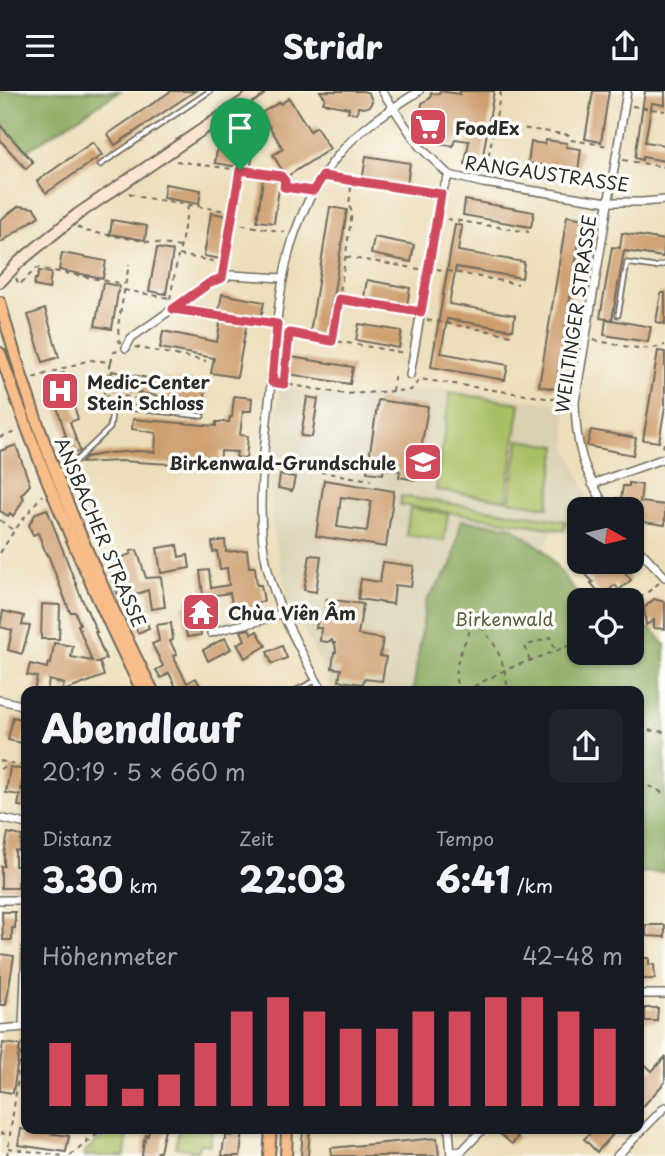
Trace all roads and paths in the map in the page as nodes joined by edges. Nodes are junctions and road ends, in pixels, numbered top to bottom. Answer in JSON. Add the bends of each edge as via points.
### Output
{"nodes":[{"id":1,"x":210,"y":91,"type":"edge"},
{"id":2,"x":259,"y":91,"type":"edge"},
{"id":3,"x":382,"y":91,"type":"edge"},
{"id":4,"x":419,"y":91,"type":"edge"},
{"id":5,"x":501,"y":91,"type":"edge"},
{"id":6,"x":627,"y":91,"type":"edge"},
{"id":7,"x":625,"y":104,"type":"junction"},
{"id":8,"x":394,"y":108,"type":"junction"},
{"id":9,"x":665,"y":111,"type":"edge"},
{"id":10,"x":495,"y":124,"type":"junction"},
{"id":11,"x":617,"y":147,"type":"junction"},
{"id":12,"x":158,"y":159,"type":"junction"},
{"id":13,"x":615,"y":159,"type":"junction"},
{"id":14,"x":100,"y":165,"type":"dead end"},
{"id":15,"x":665,"y":167,"type":"edge"},
{"id":16,"x":240,"y":170,"type":"junction"},
{"id":17,"x":449,"y":175,"type":"junction"},
{"id":18,"x":323,"y":176,"type":"junction"},
{"id":19,"x":352,"y":180,"type":"junction"},
{"id":20,"x":483,"y":183,"type":"junction"},
{"id":21,"x":114,"y":188,"type":"junction"},
{"id":22,"x":313,"y":191,"type":"junction"},
{"id":23,"x":441,"y":194,"type":"junction"},
{"id":24,"x":665,"y":200,"type":"edge"},
{"id":25,"x":608,"y":201,"type":"junction"},
{"id":26,"x":188,"y":205,"type":"junction"},
{"id":27,"x":233,"y":212,"type":"junction"},
{"id":28,"x":437,"y":217,"type":"junction"},
{"id":29,"x":67,"y":222,"type":"junction"},
{"id":30,"x":231,"y":223,"type":"junction"},
{"id":31,"x":529,"y":232,"type":"dead end"},
{"id":32,"x":295,"y":234,"type":"junction"},
{"id":33,"x":180,"y":247,"type":"junction"},
{"id":34,"x":179,"y":255,"type":"junction"},
{"id":35,"x":345,"y":257,"type":"junction"},
{"id":36,"x":224,"y":263,"type":"junction"},
{"id":37,"x":665,"y":264,"type":"edge"},
{"id":38,"x":428,"y":268,"type":"junction"},
{"id":39,"x":12,"y":269,"type":"junction"},
{"id":40,"x":222,"y":278,"type":"junction"},
{"id":41,"x":282,"y":278,"type":"junction"},
{"id":42,"x":0,"y":282,"type":"edge"},
{"id":43,"x":518,"y":284,"type":"dead end"},
{"id":44,"x":125,"y":285,"type":"dead end"},
{"id":45,"x":124,"y":291,"type":"dead end"},
{"id":46,"x":170,"y":299,"type":"junction"},
{"id":47,"x":339,"y":299,"type":"junction"},
{"id":48,"x":0,"y":302,"type":"edge"},
{"id":49,"x":170,"y":311,"type":"junction"},
{"id":50,"x":420,"y":315,"type":"junction"},
{"id":51,"x":618,"y":315,"type":"dead end"},
{"id":52,"x":277,"y":324,"type":"junction"},
{"id":53,"x":512,"y":335,"type":"dead end"},
{"id":54,"x":585,"y":339,"type":"junction"},
{"id":55,"x":332,"y":341,"type":"junction"},
{"id":56,"x":665,"y":345,"type":"edge"},
{"id":57,"x":126,"y":348,"type":"joint"},
{"id":58,"x":0,"y":353,"type":"edge"},
{"id":59,"x":413,"y":355,"type":"junction"},
{"id":60,"x":111,"y":362,"type":"junction"},
{"id":61,"x":395,"y":373,"type":"dead end"},
{"id":62,"x":410,"y":375,"type":"dead end"},
{"id":63,"x":24,"y":381,"type":"junction"},
{"id":64,"x":5,"y":382,"type":"edge"},
{"id":65,"x":272,"y":382,"type":"junction"},
{"id":66,"x":284,"y":384,"type":"junction"},
{"id":67,"x":392,"y":391,"type":"junction"},
{"id":68,"x":103,"y":396,"type":"junction"},
{"id":69,"x":151,"y":401,"type":"dead end"},
{"id":70,"x":575,"y":402,"type":"junction"},
{"id":71,"x":112,"y":412,"type":"junction"},
{"id":72,"x":202,"y":416,"type":"dead end"},
{"id":73,"x":27,"y":429,"type":"junction"},
{"id":74,"x":0,"y":437,"type":"edge"},
{"id":75,"x":665,"y":439,"type":"edge"},
{"id":76,"x":663,"y":458,"type":"edge"},
{"id":77,"x":263,"y":463,"type":"junction"},
{"id":78,"x":55,"y":472,"type":"junction"},
{"id":79,"x":371,"y":480,"type":"dead end"},
{"id":80,"x":592,"y":484,"type":"junction"},
{"id":81,"x":49,"y":486,"type":"junction"},
{"id":82,"x":600,"y":497,"type":"edge"},
{"id":83,"x":0,"y":520,"type":"edge"},
{"id":84,"x":14,"y":531,"type":"junction"},
{"id":85,"x":0,"y":553,"type":"edge"},
{"id":86,"x":644,"y":555,"type":"edge"},
{"id":87,"x":665,"y":577,"type":"edge"},
{"id":88,"x":644,"y":595,"type":"edge"},
{"id":89,"x":282,"y":613,"type":"junction"},
{"id":90,"x":211,"y":633,"type":"dead end"},
{"id":91,"x":567,"y":647,"type":"edge"},
{"id":92,"x":556,"y":651,"type":"junction"},
{"id":93,"x":530,"y":661,"type":"junction"},
{"id":94,"x":505,"y":670,"type":"junction"},
{"id":95,"x":317,"y":680,"type":"junction"},
{"id":96,"x":140,"y":686,"type":"edge"},
{"id":97,"x":151,"y":686,"type":"edge"},
{"id":98,"x":305,"y":686,"type":"edge"},
{"id":99,"x":320,"y":686,"type":"edge"},
{"id":100,"x":460,"y":686,"type":"edge"},
{"id":101,"x":475,"y":686,"type":"edge"},
{"id":102,"x":507,"y":686,"type":"edge"},
{"id":103,"x":0,"y":700,"type":"edge"},
{"id":104,"x":21,"y":705,"type":"edge"},
{"id":105,"x":644,"y":731,"type":"edge"},
{"id":106,"x":665,"y":732,"type":"edge"},
{"id":107,"x":0,"y":761,"type":"edge"},
{"id":108,"x":10,"y":763,"type":"junction"},
{"id":109,"x":21,"y":766,"type":"edge"},
{"id":110,"x":0,"y":769,"type":"edge"},
{"id":111,"x":644,"y":785,"type":"edge"},
{"id":112,"x":665,"y":795,"type":"edge"},
{"id":113,"x":0,"y":818,"type":"edge"},
{"id":114,"x":21,"y":823,"type":"edge"},
{"id":115,"x":0,"y":900,"type":"edge"},
{"id":116,"x":21,"y":900,"type":"edge"},
{"id":117,"x":644,"y":994,"type":"edge"},
{"id":118,"x":665,"y":994,"type":"edge"},
{"id":119,"x":21,"y":1027,"type":"edge"},
{"id":120,"x":0,"y":1029,"type":"edge"},
{"id":121,"x":21,"y":1059,"type":"edge"},
{"id":122,"x":665,"y":1107,"type":"edge"},
{"id":123,"x":644,"y":1128,"type":"edge"},
{"id":124,"x":0,"y":1133,"type":"edge"},
{"id":125,"x":87,"y":1134,"type":"edge"},
{"id":126,"x":98,"y":1134,"type":"edge"},
{"id":127,"x":271,"y":1134,"type":"edge"},
{"id":128,"x":287,"y":1134,"type":"edge"},
{"id":129,"x":449,"y":1134,"type":"edge"},
{"id":130,"x":478,"y":1134,"type":"edge"},
{"id":131,"x":639,"y":1134,"type":"edge"},
{"id":132,"x":10,"y":1135,"type":"junction"},
{"id":133,"x":86,"y":1143,"type":"junction"},
{"id":134,"x":8,"y":1148,"type":"junction"},
{"id":135,"x":451,"y":1154,"type":"edge"},
{"id":136,"x":7,"y":1156,"type":"edge"},
{"id":137,"x":62,"y":1156,"type":"edge"},
{"id":138,"x":70,"y":1156,"type":"edge"},
{"id":139,"x":269,"y":1156,"type":"edge"},
{"id":140,"x":286,"y":1156,"type":"edge"},
{"id":141,"x":617,"y":1156,"type":"edge"}],
"edges":[{"from":1,"to":14,"type":"lane"},
{"from":2,"to":12,"type":"main road"},
{"from":3,"to":8,"type":"street","name":"RANGAUSTRASSE"},
{"from":4,"to":8,"type":"street"},
{"from":5,"to":10,"type":"path"},
{"from":6,"to":7,"type":"street","name":"WEILTINGER STRASSE"},
{"from":7,"to":9,"type":"path"},
{"from":7,"to":11,"type":"street","name":"WEILTINGER STRASSE"},
{"from":8,"to":17,"type":"street","name":"RANGAUSTRASSE","via":[[419,146]]},
{"from":8,"to":18,"type":"street","via":[[358,135]]},
{"from":10,"to":11,"type":"path"},
{"from":10,"to":20,"type":"path"},
{"from":11,"to":13,"type":"street","name":"WEILTINGER STRASSE"},
{"from":12,"to":16,"type":"path"},
{"from":12,"to":21,"type":"main road"},
{"from":13,"to":15,"type":"path"},
{"from":13,"to":25,"type":"street","name":"WEILTINGER STRASSE"},
{"from":16,"to":22,"type":"path","via":[[281,176],[284,187]]},
{"from":16,"to":27,"type":"path"},
{"from":17,"to":20,"type":"street","name":"RANGAUSTRASSE"},
{"from":17,"to":23,"type":"street"},
{"from":18,"to":19,"type":"path"},
{"from":18,"to":22,"type":"street"},
{"from":19,"to":23,"type":"path"},
{"from":19,"to":35,"type":"path"},
{"from":20,"to":25,"type":"street","name":"RANGAUSTRASSE"},
{"from":21,"to":26,"type":"path"},
{"from":21,"to":29,"type":"main road"},
{"from":22,"to":32,"type":"street"},
{"from":23,"to":28,"type":"street"},
{"from":24,"to":25,"type":"street","name":"RANGAUSTRASSE"},
{"from":25,"to":54,"type":"street","name":"WEILTINGER STRASSE"},
{"from":26,"to":27,"type":"path"},
{"from":26,"to":33,"type":"path"},
{"from":27,"to":30,"type":"path"},
{"from":28,"to":31,"type":"path"},
{"from":28,"to":38,"type":"street"},
{"from":29,"to":33,"type":"path","via":[[85,231]]},
{"from":29,"to":39,"type":"main road"},
{"from":30,"to":32,"type":"path"},
{"from":30,"to":36,"type":"path"},
{"from":32,"to":41,"type":"street"},
{"from":33,"to":34,"type":"path"},
{"from":34,"to":36,"type":"path"},
{"from":34,"to":46,"type":"path"},
{"from":35,"to":38,"type":"path"},
{"from":35,"to":47,"type":"path"},
{"from":36,"to":40,"type":"path"},
{"from":37,"to":51,"type":"lane","via":[[627,263]]},
{"from":38,"to":43,"type":"path"},
{"from":38,"to":50,"type":"street"},
{"from":39,"to":42,"type":"main road"},
{"from":39,"to":44,"type":"path","via":[[19,285],[37,268]]},
{"from":40,"to":41,"type":"street"},
{"from":40,"to":49,"type":"street"},
{"from":41,"to":52,"type":"street"},
{"from":45,"to":46,"type":"path"},
{"from":46,"to":49,"type":"path"},
{"from":47,"to":50,"type":"path"},
{"from":47,"to":55,"type":"path"},
{"from":48,"to":63,"type":"main road","name":"ANSBACHER STRASSE"},
{"from":49,"to":52,"type":"path"},
{"from":49,"to":57,"type":"street","via":[[131,338]]},
{"from":50,"to":53,"type":"path"},
{"from":50,"to":59,"type":"street"},
{"from":52,"to":65,"type":"street"},
{"from":54,"to":56,"type":"path","via":[[639,348]]},
{"from":54,"to":70,"type":"street","name":"WEILTINGER STRASSE"},
{"from":55,"to":59,"type":"path"},
{"from":55,"to":66,"type":"path","via":[[289,333]]},
{"from":57,"to":60,"type":"path","via":[[114,352]]},
{"from":58,"to":64,"type":"main road","name":"ANSBACHER STRASSE"},
{"from":59,"to":62,"type":"street"},
{"from":60,"to":63,"type":"path","via":[[89,360]]},
{"from":60,"to":68,"type":"path"},
{"from":61,"to":67,"type":"path"},
{"from":63,"to":78,"type":"main road","name":"ANSBACHER STRASSE"},
{"from":64,"to":73,"type":"main road","name":"ANSBACHER STRASSE"},
{"from":65,"to":66,"type":"path"},
{"from":65,"to":77,"type":"street"},
{"from":66,"to":67,"type":"path","via":[[346,394]]},
{"from":67,"to":70,"type":"path","via":[[411,390],[420,379]]},
{"from":68,"to":69,"type":"path"},
{"from":68,"to":71,"type":"path"},
{"from":70,"to":80,"type":"street","name":"WEILTINGER STRASSE","via":[[581,459]]},
{"from":71,"to":72,"type":"lane","via":[[128,408]]},
{"from":71,"to":78,"type":"lane","via":[[110,428],[70,466]]},
{"from":73,"to":74,"type":"path"},
{"from":73,"to":81,"type":"main road","name":"ANSBACHER STRASSE"},
{"from":75,"to":76,"type":"path"},
{"from":76,"to":80,"type":"street"},
{"from":77,"to":79,"type":"path"},
{"from":77,"to":89,"type":"street","via":[[263,541]]},
{"from":78,"to":97,"type":"main road","name":"ANSBACHER STRASSE"},
{"from":80,"to":82,"type":"street","name":"WEILTINGER STRASSE"},
{"from":81,"to":84,"type":"path"},
{"from":81,"to":96,"type":"main road","name":"ANSBACHER STRASSE"},
{"from":83,"to":84,"type":"path"},
{"from":84,"to":85,"type":"path"},
{"from":86,"to":87,"type":"street"},
{"from":87,"to":88,"type":"path"},
{"from":89,"to":90,"type":"street"},
{"from":89,"to":95,"type":"street"},
{"from":91,"to":92,"type":"path"},
{"from":92,"to":93,"type":"path"},
{"from":92,"to":93,"type":"path","via":[[551,637],[525,646]]},
{"from":93,"to":94,"type":"path"},
{"from":94,"to":100,"type":"path","via":[[496,647],[475,618],[455,672]]},
{"from":94,"to":101,"type":"path"},
{"from":94,"to":102,"type":"path"},
{"from":95,"to":98,"type":"lane"},
{"from":95,"to":99,"type":"street"},
{"from":103,"to":104,"type":"street"},
{"from":105,"to":106,"type":"path"},
{"from":107,"to":108,"type":"path"},
{"from":108,"to":109,"type":"path"},
{"from":108,"to":110,"type":"path"},
{"from":111,"to":112,"type":"path"},
{"from":113,"to":114,"type":"street"},
{"from":115,"to":116,"type":"street"},
{"from":117,"to":118,"type":"street"},
{"from":119,"to":120,"type":"street"},
{"from":121,"to":132,"type":"path"},
{"from":122,"to":123,"type":"street"},
{"from":124,"to":132,"type":"path"},
{"from":125,"to":133,"type":"path"},
{"from":126,"to":133,"type":"path"},
{"from":127,"to":139,"type":"main road"},
{"from":128,"to":140,"type":"main road"},
{"from":129,"to":135,"type":"street"},
{"from":130,"to":135,"type":"street","via":[[462,1151]]},
{"from":131,"to":141,"type":"street"},
{"from":132,"to":134,"type":"path"},
{"from":133,"to":138,"type":"path"},
{"from":134,"to":136,"type":"path"},
{"from":134,"to":137,"type":"path"}]}
